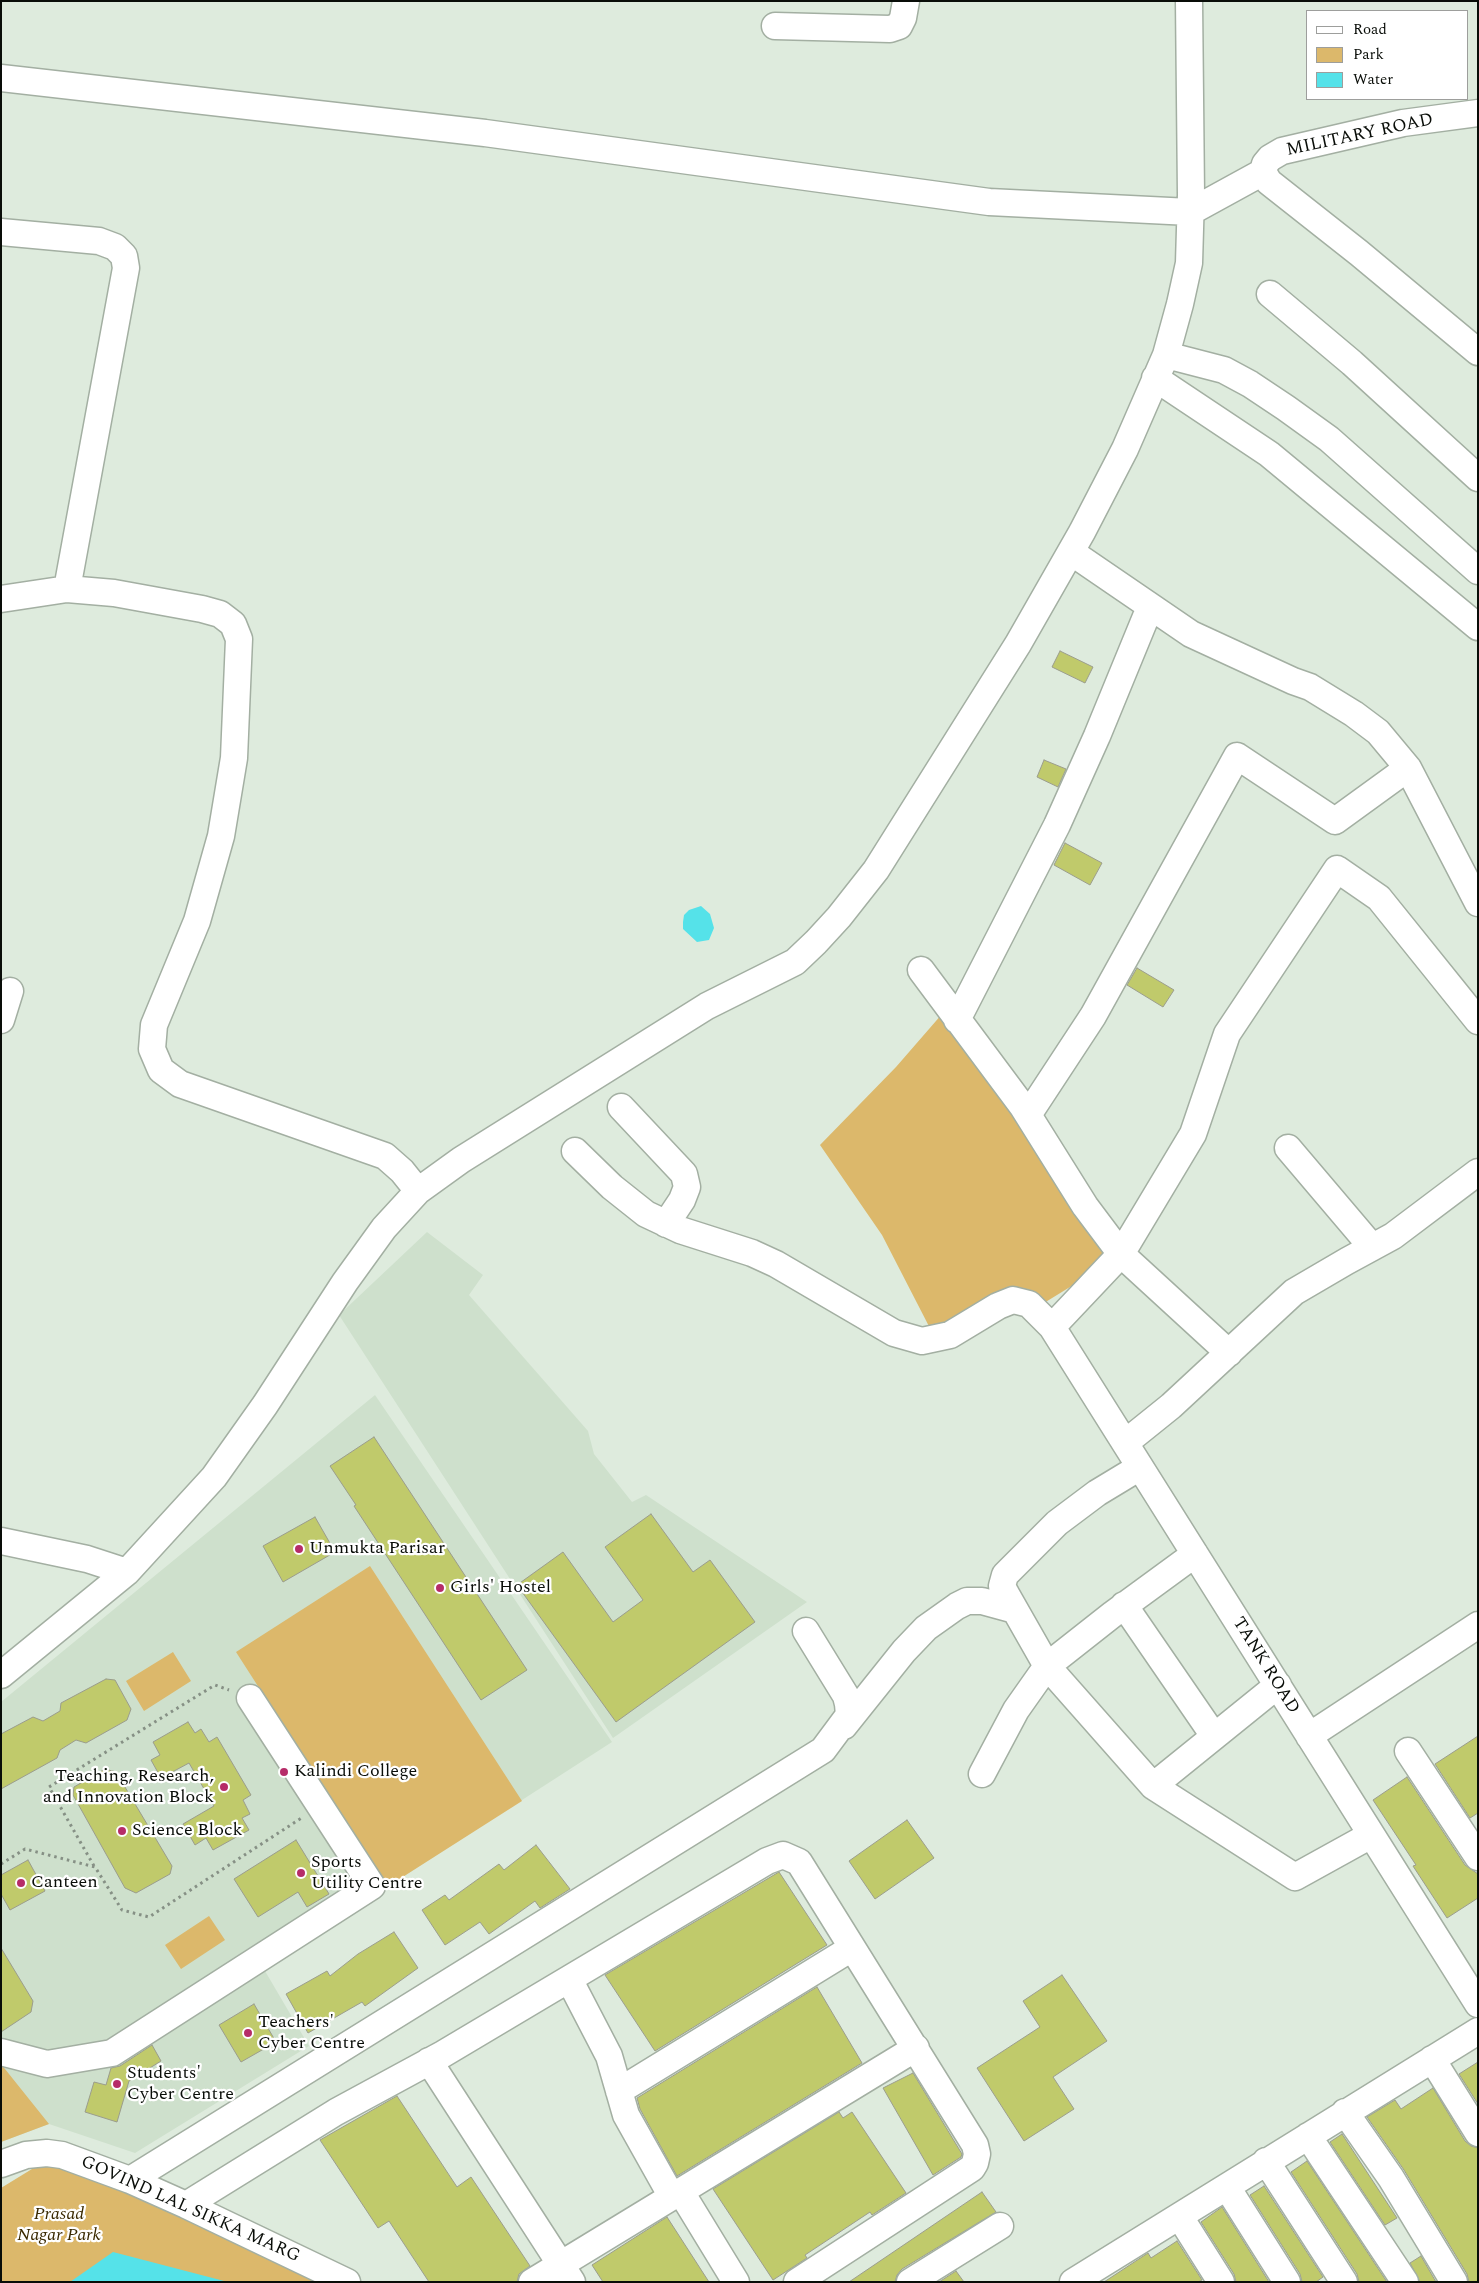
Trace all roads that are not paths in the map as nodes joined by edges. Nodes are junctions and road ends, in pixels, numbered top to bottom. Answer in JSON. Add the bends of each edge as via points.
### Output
{"nodes":[{"id":1,"x":906,"y":1,"type":"edge"},
{"id":2,"x":1189,"y":1,"type":"edge"},
{"id":3,"x":775,"y":26,"type":"dead end"},
{"id":4,"x":1,"y":78,"type":"edge"},
{"id":5,"x":1478,"y":113,"type":"edge"},
{"id":6,"x":1266,"y":177,"type":"junction"},
{"id":7,"x":1190,"y":212,"type":"junction"},
{"id":8,"x":1,"y":232,"type":"edge"},
{"id":9,"x":1270,"y":294,"type":"dead end"},
{"id":10,"x":1478,"y":352,"type":"edge"},
{"id":11,"x":1166,"y":355,"type":"junction"},
{"id":12,"x":1155,"y":378,"type":"junction"},
{"id":13,"x":1478,"y":478,"type":"edge"},
{"id":14,"x":1071,"y":552,"type":"junction"},
{"id":15,"x":1478,"y":571,"type":"edge"},
{"id":16,"x":67,"y":589,"type":"junction"},
{"id":17,"x":1,"y":599,"type":"edge"},
{"id":18,"x":1150,"y":607,"type":"junction"},
{"id":19,"x":1478,"y":627,"type":"edge"},
{"id":20,"x":1408,"y":768,"type":"junction"},
{"id":21,"x":1478,"y":903,"type":"edge"},
{"id":22,"x":921,"y":970,"type":"dead end"},
{"id":23,"x":10,"y":991,"type":"dead end"},
{"id":24,"x":1,"y":1020,"type":"edge"},
{"id":25,"x":957,"y":1020,"type":"junction"},
{"id":26,"x":1478,"y":1021,"type":"edge"},
{"id":27,"x":621,"y":1107,"type":"dead end"},
{"id":28,"x":1028,"y":1115,"type":"junction"},
{"id":29,"x":1288,"y":1148,"type":"dead end"},
{"id":30,"x":575,"y":1151,"type":"dead end"},
{"id":31,"x":1478,"y":1172,"type":"edge"},
{"id":32,"x":418,"y":1191,"type":"junction"},
{"id":33,"x":666,"y":1224,"type":"junction"},
{"id":34,"x":1372,"y":1247,"type":"junction"},
{"id":35,"x":1121,"y":1254,"type":"junction"},
{"id":36,"x":1052,"y":1327,"type":"junction"},
{"id":37,"x":1230,"y":1353,"type":"junction"},
{"id":38,"x":1125,"y":1442,"type":"junction"},
{"id":39,"x":1140,"y":1467,"type":"junction"},
{"id":40,"x":1,"y":1541,"type":"edge"},
{"id":41,"x":1195,"y":1554,"type":"junction"},
{"id":42,"x":127,"y":1572,"type":"junction"},
{"id":43,"x":1124,"y":1606,"type":"junction"},
{"id":44,"x":1015,"y":1610,"type":"junction"},
{"id":45,"x":1478,"y":1625,"type":"edge"},
{"id":46,"x":806,"y":1631,"type":"dead end"},
{"id":47,"x":1047,"y":1666,"type":"junction"},
{"id":48,"x":1,"y":1676,"type":"edge"},
{"id":49,"x":1278,"y":1685,"type":"junction"},
{"id":50,"x":250,"y":1698,"type":"road end"},
{"id":51,"x":840,"y":1730,"type":"junction"},
{"id":52,"x":1214,"y":1736,"type":"junction"},
{"id":53,"x":1309,"y":1736,"type":"junction"},
{"id":54,"x":1408,"y":1751,"type":"dead end"},
{"id":55,"x":982,"y":1774,"type":"dead end"},
{"id":56,"x":1153,"y":1786,"type":"junction"},
{"id":57,"x":1372,"y":1835,"type":"junction"},
{"id":58,"x":1478,"y":1857,"type":"edge"},
{"id":59,"x":852,"y":1948,"type":"junction"},
{"id":60,"x":569,"y":1979,"type":"junction"},
{"id":61,"x":1478,"y":2004,"type":"edge"},
{"id":62,"x":1478,"y":2030,"type":"edge"},
{"id":63,"x":916,"y":2048,"type":"junction"},
{"id":64,"x":1,"y":2052,"type":"edge"},
{"id":65,"x":1432,"y":2059,"type":"junction"},
{"id":66,"x":429,"y":2061,"type":"junction"},
{"id":67,"x":619,"y":2091,"type":"junction"},
{"id":68,"x":1344,"y":2112,"type":"junction"},
{"id":69,"x":1478,"y":2133,"type":"edge"},
{"id":70,"x":1308,"y":2136,"type":"junction"},
{"id":71,"x":1266,"y":2161,"type":"junction"},
{"id":72,"x":1,"y":2164,"type":"edge"},
{"id":73,"x":130,"y":2180,"type":"junction"},
{"id":74,"x":1227,"y":2187,"type":"junction"},
{"id":75,"x":676,"y":2194,"type":"junction"},
{"id":76,"x":186,"y":2205,"type":"junction"},
{"id":77,"x":1180,"y":2217,"type":"junction"},
{"id":78,"x":1000,"y":2226,"type":"dead end"},
{"id":79,"x":566,"y":2273,"type":"edge"},
{"id":80,"x":1108,"y":2274,"type":"edge"},
{"id":81,"x":346,"y":2282,"type":"edge"},
{"id":82,"x":532,"y":2282,"type":"edge"},
{"id":83,"x":736,"y":2282,"type":"edge"},
{"id":84,"x":797,"y":2282,"type":"edge"},
{"id":85,"x":910,"y":2282,"type":"edge"},
{"id":86,"x":1073,"y":2282,"type":"edge"},
{"id":87,"x":1221,"y":2282,"type":"edge"},
{"id":88,"x":1287,"y":2282,"type":"edge"},
{"id":89,"x":1344,"y":2282,"type":"edge"},
{"id":90,"x":1405,"y":2282,"type":"edge"},
{"id":91,"x":1454,"y":2282,"type":"edge"}],
"edges":[{"from":1,"to":3,"type":"street","via":[[899,26],[890,29]]},
{"from":2,"to":7,"type":"street"},
{"from":4,"to":7,"type":"street","via":[[485,133],[989,202]]},
{"from":5,"to":6,"type":"street","name":"MILITARY ROAD","via":[[1403,123],[1282,151],[1265,164]]},
{"from":6,"to":7,"type":"street"},
{"from":6,"to":10,"type":"street"},
{"from":7,"to":11,"type":"street","via":[[1188,263]]},
{"from":8,"to":16,"type":"street","via":[[100,241],[115,247],[124,256],[126,268]]},
{"from":9,"to":13,"type":"street","via":[[1345,357]]},
{"from":11,"to":12,"type":"street"},
{"from":11,"to":15,"type":"street","via":[[1224,370],[1286,408],[1329,439]]},
{"from":12,"to":14,"type":"street","via":[[1125,449]]},
{"from":12,"to":19,"type":"street","via":[[1269,454]]},
{"from":14,"to":18,"type":"street"},
{"from":14,"to":32,"type":"street","via":[[1018,644],[876,870],[816,942],[795,962],[707,1006],[461,1160]]},
{"from":16,"to":17,"type":"street"},
{"from":16,"to":32,"type":"street","via":[[114,593],[202,608],[220,614],[233,624],[239,639],[234,758],[221,836],[197,921],[154,1026],[152,1048],[161,1070],[180,1084],[385,1156]]},
{"from":18,"to":20,"type":"street","via":[[1192,634],[1334,700],[1378,732]]},
{"from":18,"to":25,"type":"street","via":[[1057,825]]},
{"from":20,"to":21,"type":"street"},
{"from":20,"to":28,"type":"street","via":[[1335,821],[1237,756],[1093,1016]]},
{"from":22,"to":25,"type":"street"},
{"from":23,"to":24,"type":"street"},
{"from":25,"to":28,"type":"street"},
{"from":26,"to":35,"type":"street","via":[[1379,898],[1337,869],[1227,1034],[1193,1134]]},
{"from":27,"to":33,"type":"street","via":[[684,1174],[687,1187]]},
{"from":28,"to":35,"type":"street","via":[[1085,1206]]},
{"from":29,"to":34,"type":"street"},
{"from":30,"to":33,"type":"street","name":"TANK ROAD","via":[[612,1187],[646,1214]]},
{"from":31,"to":34,"type":"street","via":[[1394,1236]]},
{"from":32,"to":42,"type":"street","via":[[384,1228],[344,1282],[214,1477]]},
{"from":33,"to":36,"type":"street","name":"TANK ROAD","via":[[752,1253],[894,1333],[922,1341],[950,1335],[1013,1300],[1029,1304]]},
{"from":34,"to":37,"type":"street","via":[[1294,1292]]},
{"from":35,"to":36,"type":"street"},
{"from":35,"to":37,"type":"street"},
{"from":36,"to":38,"type":"street","name":"TANK ROAD"},
{"from":37,"to":38,"type":"street"},
{"from":38,"to":39,"type":"street","name":"TANK ROAD"},
{"from":39,"to":41,"type":"street","name":"TANK ROAD"},
{"from":39,"to":44,"type":"street","via":[[1057,1523],[1005,1575],[1002,1586]]},
{"from":40,"to":42,"type":"street","via":[[87,1559]]},
{"from":41,"to":43,"type":"street"},
{"from":41,"to":49,"type":"street","name":"TANK ROAD"},
{"from":42,"to":48,"type":"street"},
{"from":43,"to":47,"type":"street"},
{"from":43,"to":52,"type":"street"},
{"from":44,"to":47,"type":"street"},
{"from":44,"to":51,"type":"street","via":[[982,1601],[967,1601],[957,1606],[926,1628],[904,1651]]},
{"from":45,"to":53,"type":"street"},
{"from":46,"to":51,"type":"street","via":[[846,1696],[849,1715]]},
{"from":47,"to":55,"type":"street","via":[[1016,1710]]},
{"from":47,"to":56,"type":"street"},
{"from":49,"to":52,"type":"street"},
{"from":49,"to":53,"type":"street","name":"TANK ROAD"},
{"from":50,"to":64,"type":"street","via":[[372,1886],[112,2053],[47,2064]]},
{"from":51,"to":73,"type":"street","via":[[823,1750]]},
{"from":52,"to":56,"type":"street"},
{"from":53,"to":57,"type":"street","name":"TANK ROAD"},
{"from":54,"to":58,"type":"street"},
{"from":56,"to":57,"type":"street","via":[[1295,1877]]},
{"from":57,"to":61,"type":"street","name":"TANK ROAD"},
{"from":59,"to":60,"type":"street","via":[[799,1862],[783,1855],[767,1860]]},
{"from":59,"to":63,"type":"street"},
{"from":59,"to":67,"type":"street"},
{"from":60,"to":66,"type":"street"},
{"from":60,"to":67,"type":"street","via":[[609,2056]]},
{"from":62,"to":65,"type":"street"},
{"from":63,"to":75,"type":"street"},
{"from":63,"to":84,"type":"street","via":[[976,2146],[975,2164]]},
{"from":65,"to":68,"type":"street"},
{"from":65,"to":69,"type":"street"},
{"from":66,"to":76,"type":"street","via":[[336,2112]]},
{"from":66,"to":79,"type":"street"},
{"from":67,"to":75,"type":"street","via":[[626,2116]]},
{"from":68,"to":70,"type":"street"},
{"from":68,"to":91,"type":"street","via":[[1391,2178]]},
{"from":70,"to":71,"type":"street"},
{"from":70,"to":90,"type":"street"},
{"from":71,"to":74,"type":"street"},
{"from":71,"to":89,"type":"street"},
{"from":72,"to":73,"type":"street","name":"GOVIND LAL SIKKA MARG","via":[[26,2155],[47,2153]]},
{"from":73,"to":76,"type":"street","name":"GOVIND LAL SIKKA MARG"},
{"from":74,"to":77,"type":"street"},
{"from":74,"to":88,"type":"street"},
{"from":75,"to":79,"type":"street"},
{"from":75,"to":83,"type":"street"},
{"from":76,"to":81,"type":"street","name":"GOVIND LAL SIKKA MARG"},
{"from":77,"to":80,"type":"street"},
{"from":77,"to":87,"type":"street"},
{"from":78,"to":85,"type":"street"},
{"from":79,"to":82,"type":"street"},
{"from":80,"to":86,"type":"street"}]}
